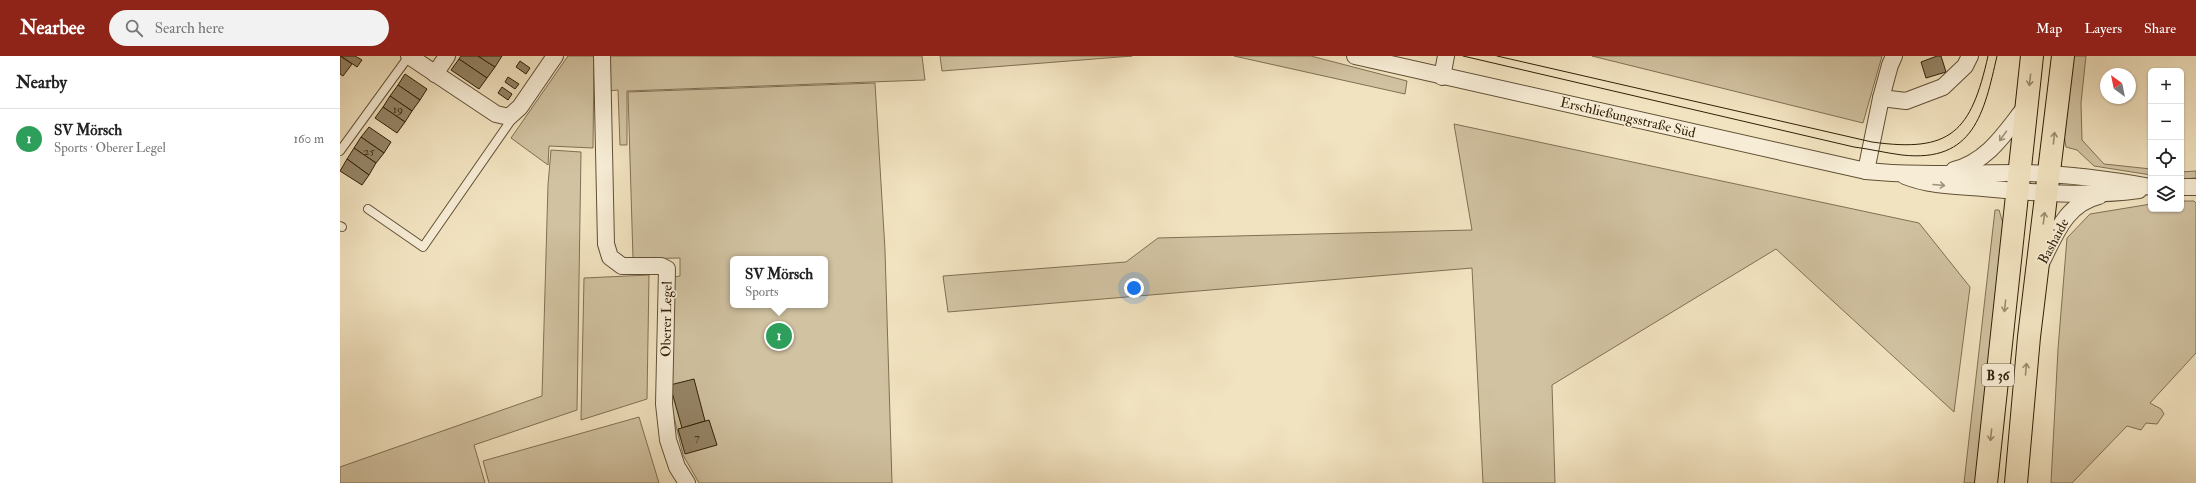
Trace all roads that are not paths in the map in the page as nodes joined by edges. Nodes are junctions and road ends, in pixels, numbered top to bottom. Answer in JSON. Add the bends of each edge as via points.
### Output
{"nodes":[{"id":1,"x":409,"y":56,"type":"edge"},
{"id":2,"x":447,"y":56,"type":"edge"},
{"id":3,"x":555,"y":56,"type":"edge"},
{"id":4,"x":602,"y":56,"type":"edge"},
{"id":5,"x":1355,"y":56,"type":"edge"},
{"id":6,"x":1446,"y":56,"type":"edge"},
{"id":7,"x":1894,"y":56,"type":"edge"},
{"id":8,"x":1970,"y":56,"type":"edge"},
{"id":9,"x":2032,"y":56,"type":"edge"},
{"id":10,"x":2063,"y":56,"type":"edge"},
{"id":11,"x":435,"y":74,"type":"junction"},
{"id":12,"x":1442,"y":76,"type":"junction"},
{"id":13,"x":1881,"y":98,"type":"junction"},
{"id":14,"x":2027,"y":105,"type":"junction"},
{"id":15,"x":520,"y":107,"type":"junction"},
{"id":16,"x":340,"y":152,"type":"edge"},
{"id":17,"x":1866,"y":171,"type":"junction"},
{"id":18,"x":1947,"y":172,"type":"junction"},
{"id":19,"x":1901,"y":174,"type":"junction"},
{"id":20,"x":2018,"y":182,"type":"junction"},
{"id":21,"x":2048,"y":183,"type":"junction"},
{"id":22,"x":2148,"y":187,"type":"edge"},
{"id":23,"x":2184,"y":187,"type":"edge"},
{"id":24,"x":2196,"y":187,"type":"edge"},
{"id":25,"x":2148,"y":188,"type":"edge"},
{"id":26,"x":2113,"y":193,"type":"junction"},
{"id":27,"x":368,"y":209,"type":"dead end"},
{"id":28,"x":2038,"y":270,"type":"junction"},
{"id":29,"x":687,"y":483,"type":"edge"},
{"id":30,"x":1986,"y":483,"type":"edge"},
{"id":31,"x":2016,"y":483,"type":"edge"}],
"edges":[{"from":1,"to":11,"type":"street"},
{"from":1,"to":16,"type":"lane"},
{"from":2,"to":11,"type":"street"},
{"from":3,"to":15,"type":"street"},
{"from":4,"to":29,"type":"street","name":"Oberer Legel","via":[[606,244],[610,257],[622,266],[661,266],[667,269],[664,404],[668,440],[677,467]]},
{"from":5,"to":12,"type":"street","name":"Erschließungsstraße Süd"},
{"from":6,"to":12,"type":"street"},
{"from":7,"to":13,"type":"street"},
{"from":8,"to":13,"type":"street","via":[[1965,66],[1943,87],[1906,101]]},
{"from":9,"to":14,"type":"main road","number":"B 36","one_way":true},
{"from":21,"to":10,"type":"main road","number":"B 36","one_way":true},
{"from":11,"to":15,"type":"street","via":[[496,114],[509,117]]},
{"from":12,"to":17,"type":"street","name":"Erschließungsstraße Süd"},
{"from":13,"to":17,"type":"street"},
{"from":14,"to":18,"type":"street","name":"Erschließungsstraße Süd","one_way":true,"via":[[1996,146],[1986,155],[1963,168]]},
{"from":14,"to":20,"type":"main road","number":"B 36"},
{"from":15,"to":27,"type":"lane","via":[[423,247]]},
{"from":17,"to":19,"type":"street","name":"Erschließungsstraße Süd"},
{"from":18,"to":19,"type":"street","name":"Erschließungsstraße Süd"},
{"from":18,"to":20,"type":"street","name":"Erschließungsstraße Süd"},
{"from":19,"to":20,"type":"street","name":"Erschließungsstraße Süd","one_way":true,"via":[[1924,183]]},
{"from":20,"to":21,"type":"street","name":"Erschließungsstraße Süd"},
{"from":20,"to":30,"type":"main road","number":"B 36","one_way":true},
{"from":21,"to":22,"type":"street","name":"Bashaide","via":[[2093,177]]},
{"from":21,"to":26,"type":"street","name":"Bashaide"},
{"from":28,"to":21,"type":"main road","number":"B 36","one_way":true},
{"from":23,"to":24,"type":"street"},
{"from":25,"to":26,"type":"street","name":"Bashaide"},
{"from":26,"to":28,"type":"street","name":"Bashaide","via":[[2090,198],[2067,214]]},
{"from":31,"to":28,"type":"main road","number":"B 36","one_way":true,"via":[[2029,337]]}]}
